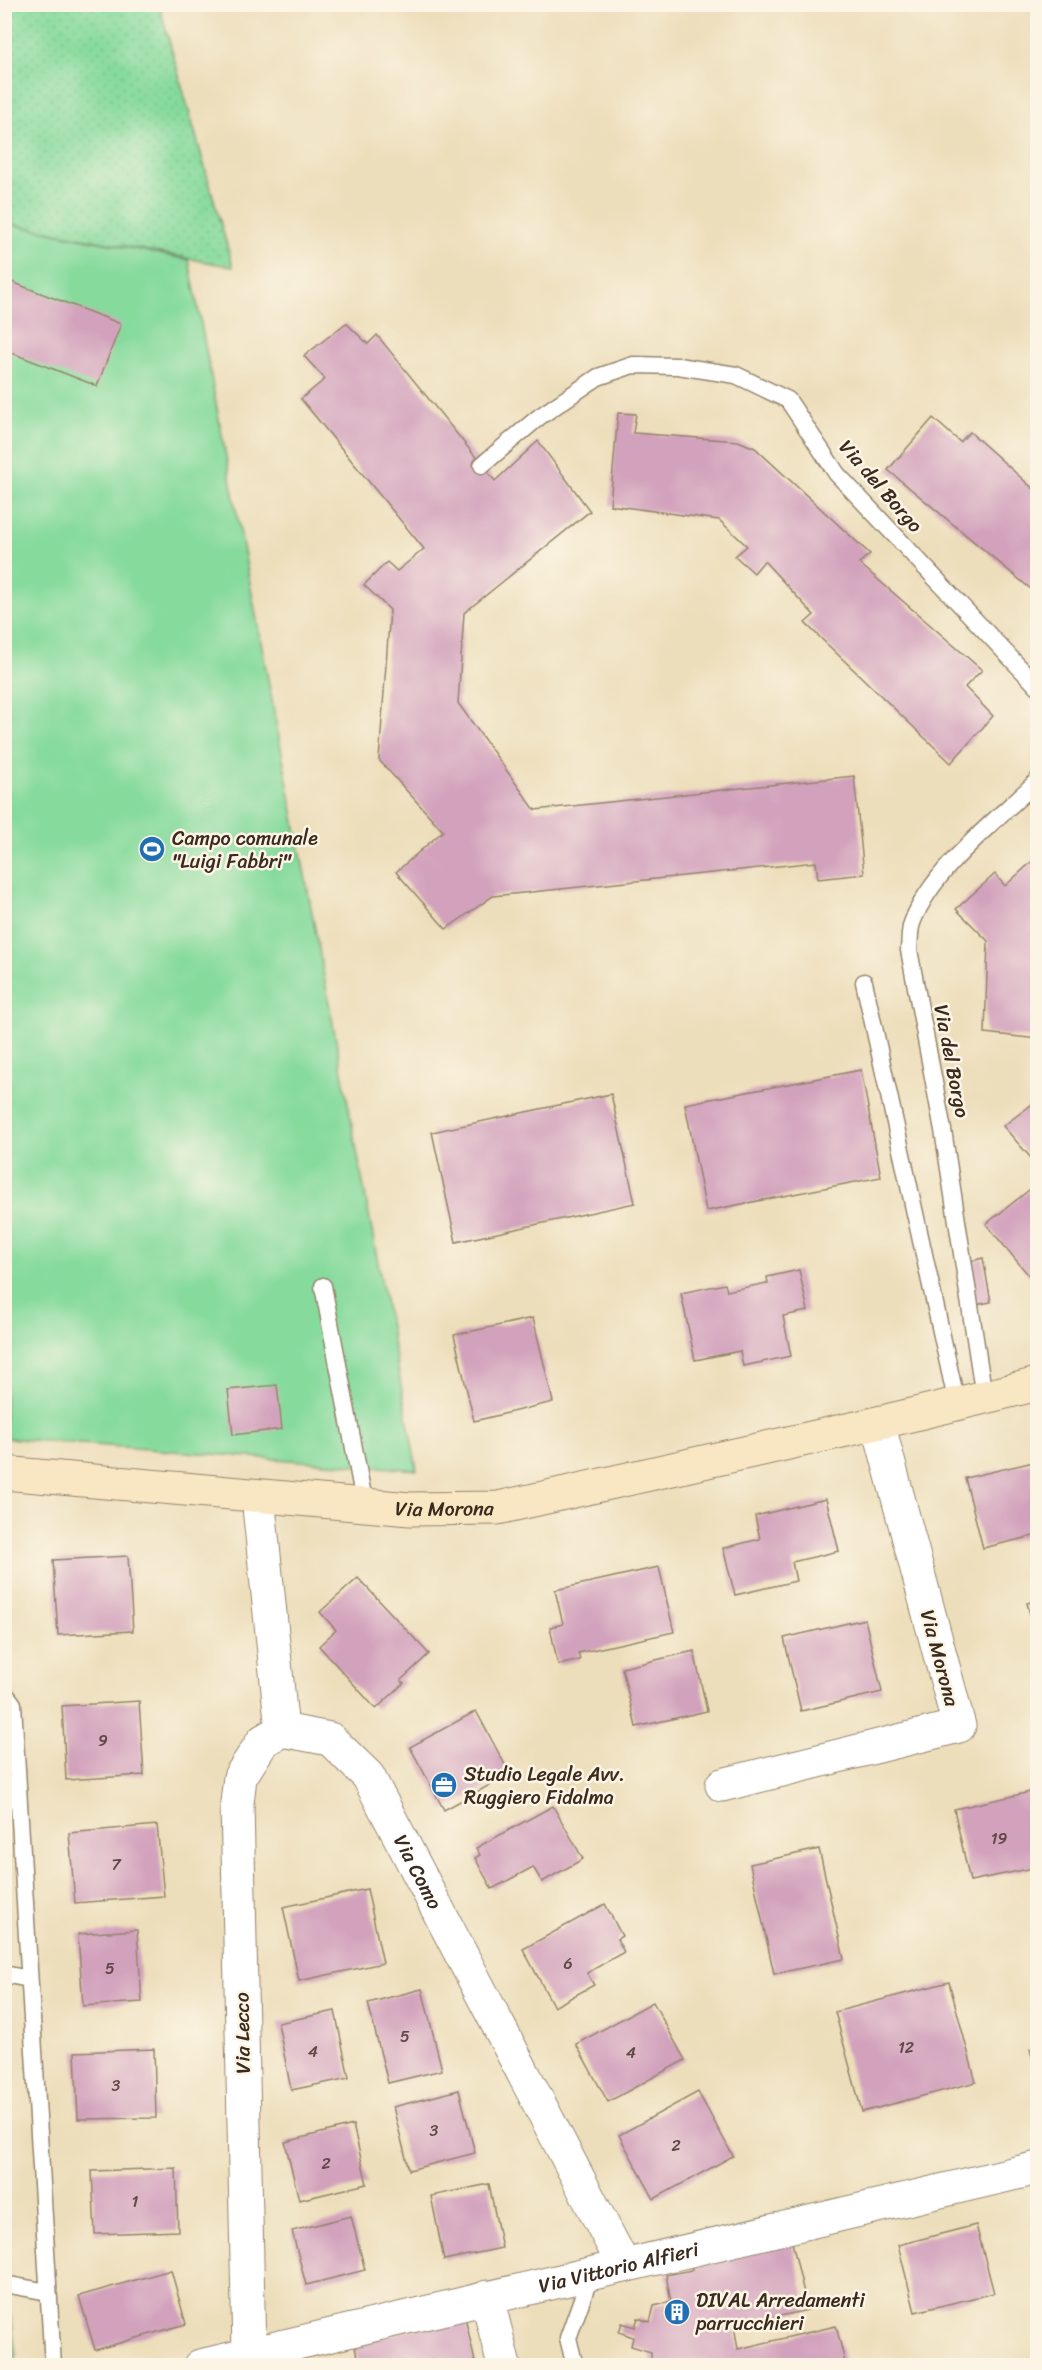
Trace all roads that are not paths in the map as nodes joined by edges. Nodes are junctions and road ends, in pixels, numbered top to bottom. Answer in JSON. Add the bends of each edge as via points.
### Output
{"nodes":[{"id":1,"x":482,"y":465,"type":"dead end"},
{"id":2,"x":1038,"y":687,"type":"edge"},
{"id":3,"x":1038,"y":780,"type":"edge"},
{"id":4,"x":864,"y":982,"type":"dead end"},
{"id":5,"x":322,"y":1286,"type":"dead end"},
{"id":6,"x":1038,"y":1384,"type":"edge"},
{"id":7,"x":970,"y":1400,"type":"junction"},
{"id":8,"x":878,"y":1423,"type":"junction"},
{"id":9,"x":4,"y":1473,"type":"edge"},
{"id":10,"x":258,"y":1497,"type":"junction"},
{"id":11,"x":365,"y":1506,"type":"junction"},
{"id":12,"x":4,"y":1692,"type":"edge"},
{"id":13,"x":282,"y":1730,"type":"junction"},
{"id":14,"x":722,"y":1785,"type":"dead end"},
{"id":15,"x":4,"y":1974,"type":"edge"},
{"id":16,"x":29,"y":1979,"type":"junction"},
{"id":17,"x":1038,"y":2168,"type":"edge"},
{"id":18,"x":624,"y":2266,"type":"junction"},
{"id":19,"x":591,"y":2274,"type":"junction"},
{"id":20,"x":4,"y":2284,"type":"edge"},
{"id":21,"x":48,"y":2292,"type":"junction"},
{"id":22,"x":487,"y":2297,"type":"junction"},
{"id":23,"x":249,"y":2353,"type":"junction"},
{"id":24,"x":53,"y":2366,"type":"edge"},
{"id":25,"x":200,"y":2366,"type":"edge"},
{"id":26,"x":504,"y":2366,"type":"edge"},
{"id":27,"x":575,"y":2366,"type":"edge"}],
"edges":[{"from":1,"to":2,"type":"lane","name":"Via del Borgo","via":[[539,417],[598,377],[633,365],[678,366],[736,375],[788,399],[837,474]]},
{"from":3,"to":7,"type":"lane","name":"Via del Borgo","via":[[953,860],[912,924],[909,950],[943,1130]]},
{"from":4,"to":7,"type":"lane"},
{"from":5,"to":11,"type":"lane"},
{"from":6,"to":7,"type":"main road","name":"Via Morona"},
{"from":7,"to":8,"type":"main road","name":"Via Morona"},
{"from":8,"to":11,"type":"main road","name":"Via Morona","via":[[498,1508]]},
{"from":8,"to":14,"type":"street","name":"Via Morona","via":[[959,1726]]},
{"from":9,"to":10,"type":"main road","name":"Via Morona"},
{"from":10,"to":11,"type":"main road","name":"Via Morona"},
{"from":10,"to":13,"type":"street"},
{"from":12,"to":16,"type":"lane","via":[[13,1704]]},
{"from":13,"to":18,"type":"street","name":"Via Como","via":[[330,1739],[368,1776]]},
{"from":13,"to":23,"type":"street","name":"Via Lecco","via":[[263,1741],[240,1777],[237,1803]]},
{"from":15,"to":16,"type":"lane"},
{"from":16,"to":21,"type":"lane"},
{"from":17,"to":18,"type":"street","name":"Via Vittorio Alfieri"},
{"from":18,"to":19,"type":"street","name":"Via Vittorio Alfieri"},
{"from":19,"to":22,"type":"street","name":"Via Vittorio Alfieri"},
{"from":19,"to":27,"type":"lane","via":[[568,2338]]},
{"from":20,"to":21,"type":"lane"},
{"from":21,"to":24,"type":"lane"},
{"from":22,"to":23,"type":"street","name":"Via Vittorio Alfieri"},
{"from":22,"to":26,"type":"street"},
{"from":23,"to":25,"type":"street","name":"Via Vittorio Alfieri"}]}
